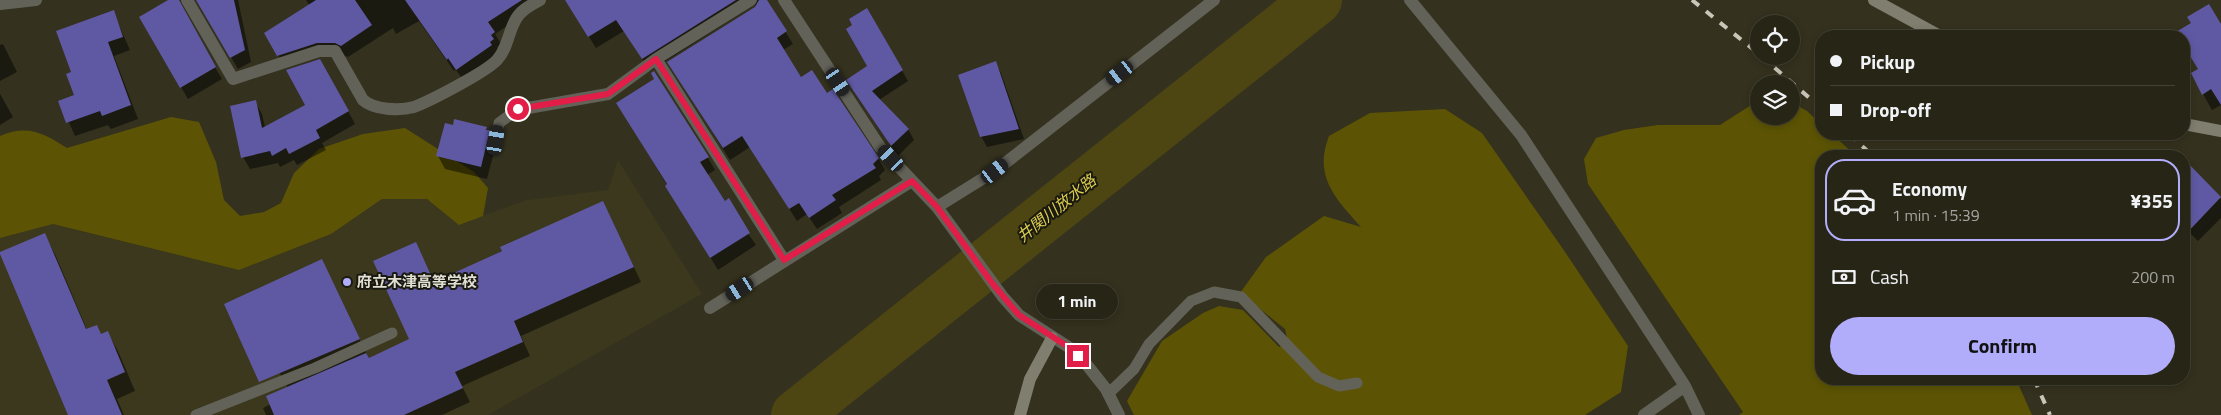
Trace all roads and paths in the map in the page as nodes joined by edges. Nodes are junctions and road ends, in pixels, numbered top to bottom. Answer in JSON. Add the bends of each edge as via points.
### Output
{"nodes":[{"id":1,"x":36,"y":0,"type":"edge"},
{"id":2,"x":187,"y":0,"type":"edge"},
{"id":3,"x":540,"y":0,"type":"edge"},
{"id":4,"x":750,"y":0,"type":"edge"},
{"id":5,"x":784,"y":0,"type":"edge"},
{"id":6,"x":1214,"y":0,"type":"edge"},
{"id":7,"x":1410,"y":0,"type":"edge"},
{"id":8,"x":1874,"y":0,"type":"edge"},
{"id":9,"x":0,"y":4,"type":"edge"},
{"id":10,"x":1929,"y":30,"type":"edge"},
{"id":11,"x":656,"y":59,"type":"junction"},
{"id":12,"x":528,"y":108,"type":"joint"},
{"id":13,"x":2190,"y":125,"type":"edge"},
{"id":14,"x":2221,"y":131,"type":"edge"},
{"id":15,"x":496,"y":140,"type":"dead end"},
{"id":16,"x":912,"y":181,"type":"junction"},
{"id":17,"x":937,"y":207,"type":"junction"},
{"id":18,"x":784,"y":260,"type":"junction"},
{"id":19,"x":710,"y":308,"type":"dead end"},
{"id":20,"x":392,"y":333,"type":"dead end"},
{"id":21,"x":1052,"y":338,"type":"junction"},
{"id":22,"x":1357,"y":383,"type":"dead end"},
{"id":23,"x":1685,"y":386,"type":"junction"},
{"id":24,"x":1108,"y":394,"type":"junction"},
{"id":25,"x":196,"y":415,"type":"edge"},
{"id":26,"x":1020,"y":415,"type":"edge"},
{"id":27,"x":1118,"y":415,"type":"edge"},
{"id":28,"x":1644,"y":415,"type":"edge"},
{"id":29,"x":1699,"y":415,"type":"edge"}],
"edges":[{"from":1,"to":9,"type":"street"},
{"from":2,"to":3,"type":"street","via":[[233,79],[320,50],[335,51],[363,100],[370,106],[402,109],[414,107],[495,62],[502,54],[516,18]]},
{"from":4,"to":11,"type":"street"},
{"from":5,"to":16,"type":"street","via":[[880,147]]},
{"from":6,"to":17,"type":"street","via":[[995,171]]},
{"from":7,"to":23,"type":"street","via":[[1522,135]]},
{"from":8,"to":10,"type":"street"},
{"from":11,"to":12,"type":"street","via":[[608,94]]},
{"from":11,"to":18,"type":"street"},
{"from":12,"to":15,"type":"lane","via":[[518,109],[499,123]]},
{"from":13,"to":14,"type":"street"},
{"from":16,"to":17,"type":"street"},
{"from":16,"to":18,"type":"street"},
{"from":17,"to":21,"type":"street","via":[[1003,297],[1019,315]]},
{"from":18,"to":19,"type":"street"},
{"from":20,"to":25,"type":"lane","via":[[315,368]]},
{"from":21,"to":24,"type":"street","via":[[1070,348]]},
{"from":21,"to":26,"type":"street","via":[[1030,379]]},
{"from":22,"to":24,"type":"lane","via":[[1340,386],[1318,377],[1240,297],[1214,292],[1191,301],[1149,344],[1134,369]]},
{"from":23,"to":28,"type":"street"},
{"from":23,"to":29,"type":"street"},
{"from":24,"to":27,"type":"street"}]}
